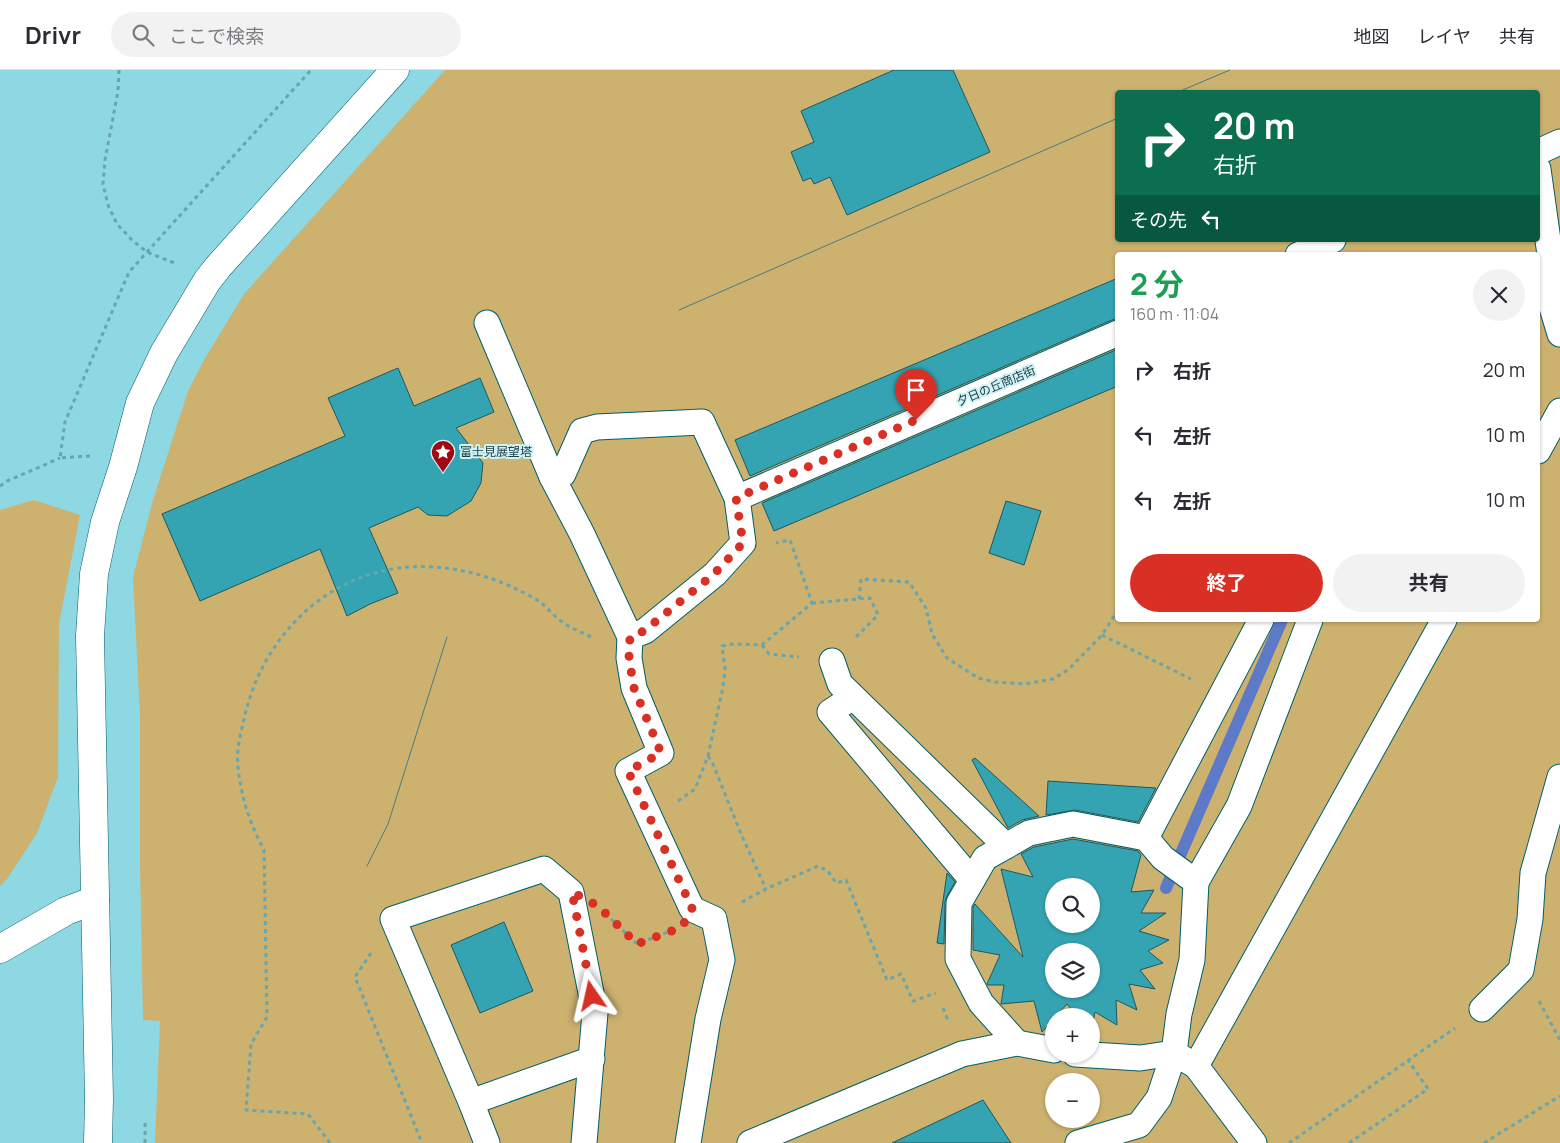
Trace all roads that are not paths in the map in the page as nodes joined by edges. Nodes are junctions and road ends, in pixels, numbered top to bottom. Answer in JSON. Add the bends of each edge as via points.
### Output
{"nodes":[{"id":1,"x":395,"y":70,"type":"edge"},
{"id":2,"x":1560,"y":142,"type":"edge"},
{"id":3,"x":1540,"y":151,"type":"edge"},
{"id":4,"x":1540,"y":182,"type":"edge"},
{"id":5,"x":1328,"y":242,"type":"edge"},
{"id":6,"x":1305,"y":252,"type":"edge"},
{"id":7,"x":487,"y":323,"type":"dead end"},
{"id":8,"x":1115,"y":334,"type":"edge"},
{"id":9,"x":1560,"y":334,"type":"edge"},
{"id":10,"x":1560,"y":411,"type":"edge"},
{"id":11,"x":1540,"y":447,"type":"edge"},
{"id":12,"x":552,"y":477,"type":"junction"},
{"id":13,"x":736,"y":498,"type":"junction"},
{"id":14,"x":1259,"y":622,"type":"edge"},
{"id":15,"x":1309,"y":622,"type":"edge"},
{"id":16,"x":1443,"y":622,"type":"edge"},
{"id":17,"x":630,"y":648,"type":"junction"},
{"id":18,"x":832,"y":661,"type":"dead end"},
{"id":19,"x":853,"y":697,"type":"junction"},
{"id":20,"x":1560,"y":777,"type":"edge"},
{"id":21,"x":1146,"y":838,"type":"junction"},
{"id":22,"x":1006,"y":846,"type":"junction"},
{"id":23,"x":1191,"y":878,"type":"junction"},
{"id":24,"x":972,"y":880,"type":"junction"},
{"id":25,"x":95,"y":900,"type":"junction"},
{"id":26,"x":0,"y":948,"type":"edge"},
{"id":27,"x":1482,"y":1009,"type":"road end"},
{"id":28,"x":1017,"y":1043,"type":"junction"},
{"id":29,"x":1045,"y":1048,"type":"edge"},
{"id":30,"x":1174,"y":1053,"type":"junction"},
{"id":31,"x":1100,"y":1056,"type":"edge"},
{"id":32,"x":592,"y":1059,"type":"junction"},
{"id":33,"x":1196,"y":1066,"type":"junction"},
{"id":34,"x":471,"y":1102,"type":"junction"},
{"id":35,"x":1131,"y":1134,"type":"edge"},
{"id":36,"x":98,"y":1143,"type":"edge"},
{"id":37,"x":487,"y":1143,"type":"edge"},
{"id":38,"x":584,"y":1143,"type":"edge"},
{"id":39,"x":688,"y":1143,"type":"edge"},
{"id":40,"x":750,"y":1143,"type":"edge"},
{"id":41,"x":1078,"y":1143,"type":"edge"},
{"id":42,"x":1254,"y":1143,"type":"edge"}],
"edges":[{"from":1,"to":25,"type":"street","via":[[207,281],[164,353],[140,403],[105,522],[94,574],[90,636]]},
{"from":2,"to":3,"type":"street"},
{"from":4,"to":9,"type":"street","via":[[1552,269],[1551,304]]},
{"from":5,"to":6,"type":"street"},
{"from":7,"to":12,"type":"street"},
{"from":8,"to":13,"type":"street","name":"夕日の丘商店街"},
{"from":10,"to":11,"type":"street"},
{"from":12,"to":13,"type":"street","via":[[563,474],[582,430],[702,422]]},
{"from":12,"to":17,"type":"street","via":[[582,534]]},
{"from":13,"to":17,"type":"street","via":[[743,543],[714,574],[644,631]]},
{"from":14,"to":21,"type":"street"},
{"from":15,"to":23,"type":"street","via":[[1239,806]]},
{"from":16,"to":33,"type":"street"},
{"from":17,"to":39,"type":"street","via":[[634,688],[661,753],[628,771],[703,914],[722,960],[708,1020]]},
{"from":18,"to":19,"type":"street","via":[[840,684]]},
{"from":19,"to":22,"type":"street"},
{"from":19,"to":24,"type":"street","via":[[830,712]]},
{"from":20,"to":27,"type":"street","via":[[1533,873],[1530,919],[1521,970]]},
{"from":21,"to":22,"type":"street","via":[[1073,824],[1029,833]]},
{"from":21,"to":23,"type":"street","via":[[1163,858]]},
{"from":22,"to":24,"type":"street","via":[[985,858]]},
{"from":23,"to":30,"type":"street","via":[[1192,960],[1179,1014]]},
{"from":24,"to":28,"type":"street","via":[[959,903],[958,959],[981,1003]]},
{"from":25,"to":26,"type":"street"},
{"from":25,"to":36,"type":"street"},
{"from":28,"to":29,"type":"street"},
{"from":28,"to":40,"type":"street","via":[[950,1058]]},
{"from":30,"to":31,"type":"street","via":[[1140,1058]]},
{"from":30,"to":33,"type":"street"},
{"from":30,"to":35,"type":"street","via":[[1159,1098]]},
{"from":32,"to":34,"type":"street"},
{"from":32,"to":34,"type":"street","via":[[595,1013],[572,892],[544,869],[393,919]]},
{"from":32,"to":38,"type":"street"},
{"from":33,"to":42,"type":"street"},
{"from":34,"to":37,"type":"street"},
{"from":35,"to":41,"type":"street"}]}
